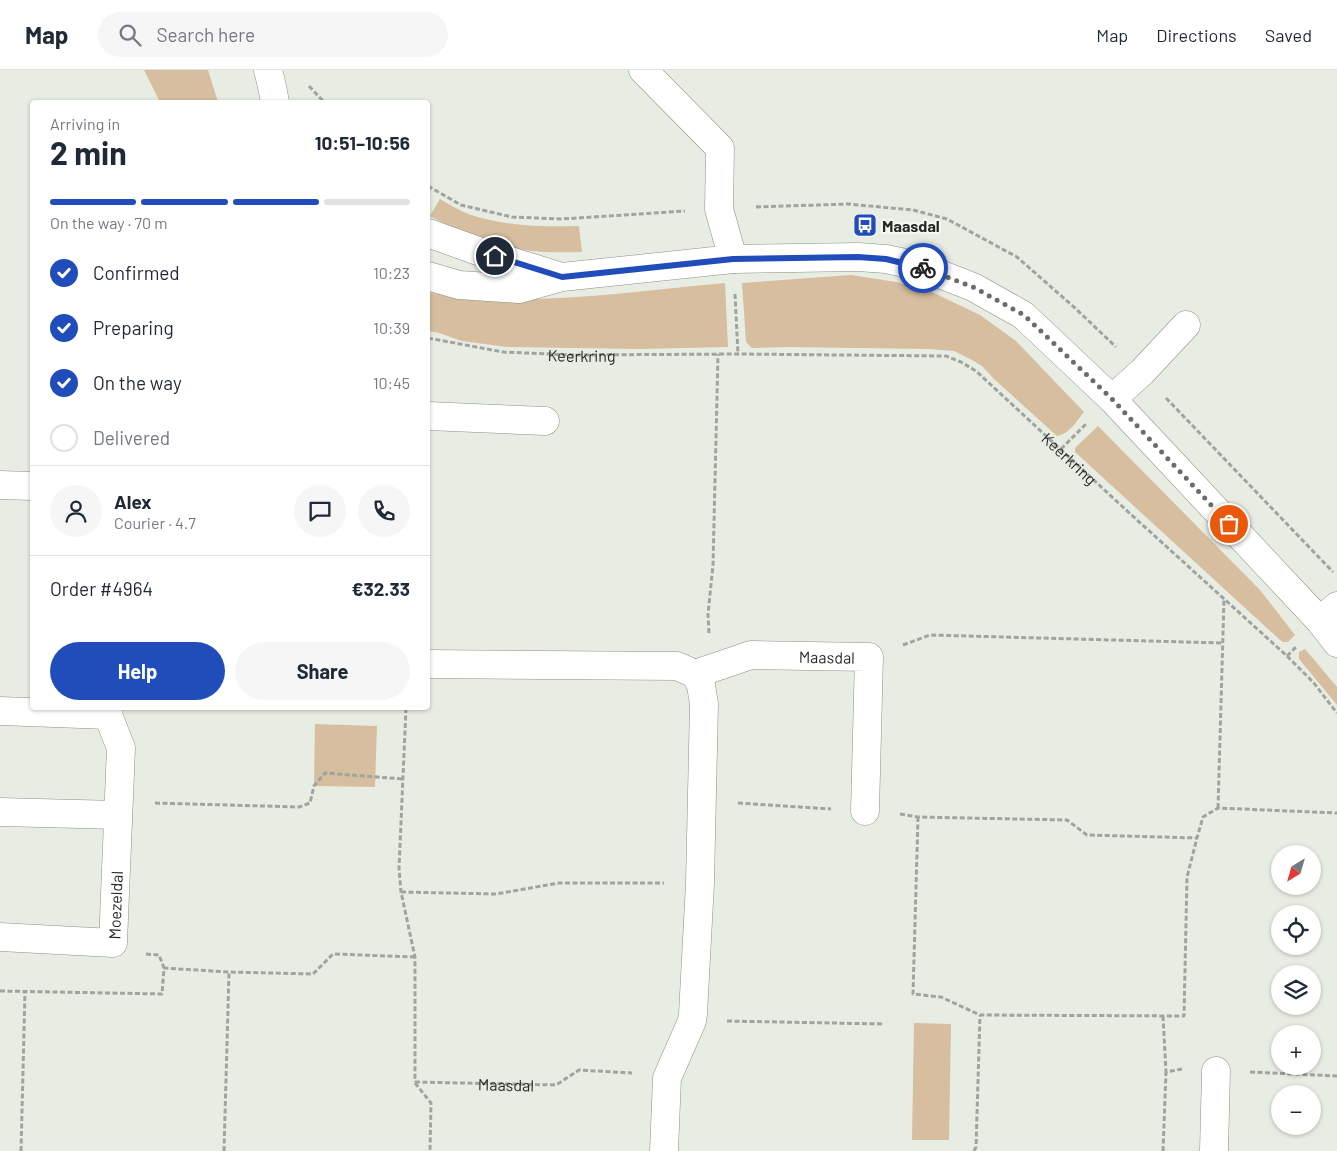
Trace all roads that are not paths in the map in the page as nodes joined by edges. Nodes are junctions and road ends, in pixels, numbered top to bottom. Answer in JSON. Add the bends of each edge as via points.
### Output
{"nodes":[{"id":1,"x":644,"y":70,"type":"edge"},
{"id":2,"x":271,"y":85,"type":"edge"},
{"id":3,"x":289,"y":100,"type":"edge"},
{"id":4,"x":430,"y":234,"type":"edge"},
{"id":5,"x":733,"y":259,"type":"junction"},
{"id":6,"x":430,"y":277,"type":"edge"},
{"id":7,"x":562,"y":277,"type":"junction"},
{"id":8,"x":1186,"y":326,"type":"dead end"},
{"id":9,"x":1112,"y":399,"type":"junction"},
{"id":10,"x":430,"y":416,"type":"edge"},
{"id":11,"x":545,"y":421,"type":"dead end"},
{"id":12,"x":0,"y":485,"type":"edge"},
{"id":13,"x":30,"y":486,"type":"edge"},
{"id":14,"x":1329,"y":614,"type":"edge"},
{"id":15,"x":1337,"y":643,"type":"edge"},
{"id":16,"x":430,"y":664,"type":"edge"},
{"id":17,"x":695,"y":674,"type":"junction"},
{"id":18,"x":0,"y":711,"type":"edge"},
{"id":19,"x":108,"y":711,"type":"edge"},
{"id":20,"x":118,"y":808,"type":"junction"},
{"id":21,"x":865,"y":811,"type":"road end"},
{"id":22,"x":0,"y":812,"type":"edge"},
{"id":23,"x":0,"y":937,"type":"edge"},
{"id":24,"x":1216,"y":1071,"type":"dead end"},
{"id":25,"x":664,"y":1151,"type":"edge"},
{"id":26,"x":1214,"y":1151,"type":"edge"}],
"edges":[{"from":1,"to":5,"type":"street","via":[[720,148],[719,209]]},
{"from":2,"to":3,"type":"street"},
{"from":4,"to":7,"type":"street"},
{"from":5,"to":7,"type":"street"},
{"from":5,"to":9,"type":"street","via":[[858,257],[919,266],[973,287],[1024,315]]},
{"from":6,"to":7,"type":"street","via":[[459,285],[519,289]]},
{"from":8,"to":9,"type":"street"},
{"from":9,"to":14,"type":"street"},
{"from":10,"to":11,"type":"street"},
{"from":12,"to":13,"type":"street"},
{"from":14,"to":15,"type":"street"},
{"from":16,"to":17,"type":"street","via":[[677,666]]},
{"from":17,"to":21,"type":"street","name":"Maasdal","via":[[751,655],[869,657]]},
{"from":17,"to":25,"type":"street","via":[[701,685],[704,704],[693,1014],[667,1078]]},
{"from":18,"to":19,"type":"street","name":"Moezeldal"},
{"from":19,"to":20,"type":"street","name":"Moezeldal","via":[[121,748]]},
{"from":20,"to":22,"type":"street"},
{"from":20,"to":23,"type":"street","name":"Moezeldal","via":[[113,943]]},
{"from":24,"to":26,"type":"street"}]}
